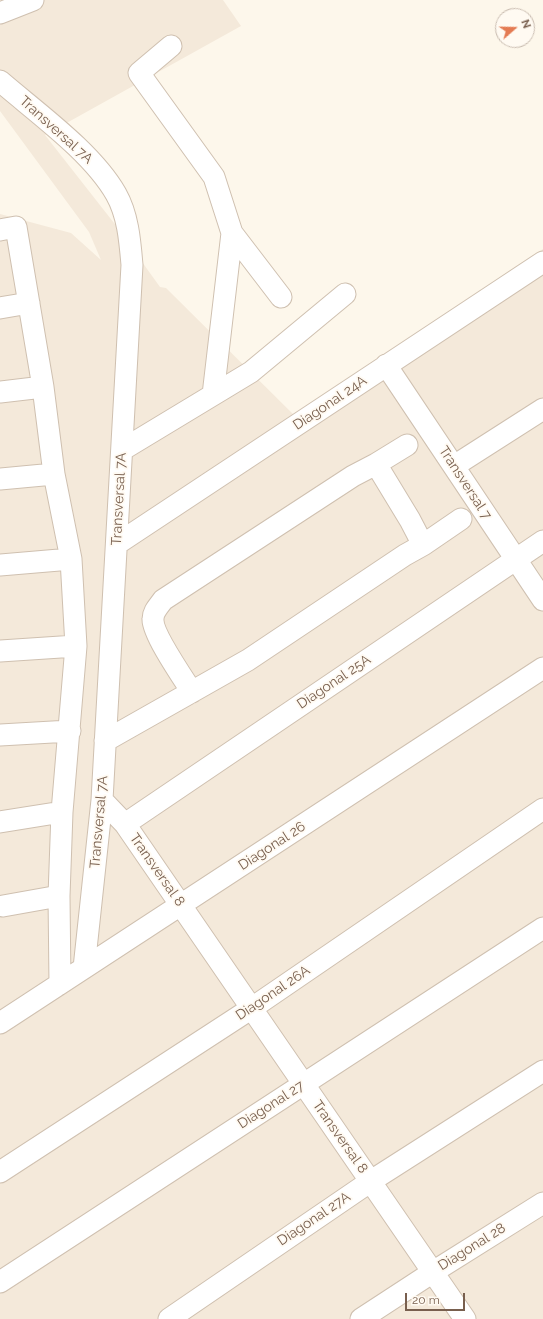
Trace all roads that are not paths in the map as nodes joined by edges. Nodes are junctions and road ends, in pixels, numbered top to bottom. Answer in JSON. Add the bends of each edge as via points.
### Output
{"nodes":[{"id":1,"x":32,"y":0,"type":"edge"},
{"id":2,"x":0,"y":14,"type":"edge"},
{"id":3,"x":171,"y":46,"type":"dead end"},
{"id":4,"x":0,"y":81,"type":"edge"},
{"id":5,"x":0,"y":230,"type":"edge"},
{"id":6,"x":232,"y":233,"type":"junction"},
{"id":7,"x":543,"y":262,"type":"edge"},
{"id":8,"x":345,"y":294,"type":"dead end"},
{"id":9,"x":282,"y":297,"type":"dead end"},
{"id":10,"x":29,"y":303,"type":"junction"},
{"id":11,"x":0,"y":308,"type":"edge"},
{"id":12,"x":386,"y":365,"type":"junction"},
{"id":13,"x":43,"y":387,"type":"junction"},
{"id":14,"x":0,"y":392,"type":"edge"},
{"id":15,"x":213,"y":395,"type":"junction"},
{"id":16,"x":543,"y":409,"type":"edge"},
{"id":17,"x":407,"y":445,"type":"dead end"},
{"id":18,"x":122,"y":450,"type":"junction"},
{"id":19,"x":376,"y":464,"type":"junction"},
{"id":20,"x":454,"y":466,"type":"junction"},
{"id":21,"x":54,"y":474,"type":"junction"},
{"id":22,"x":0,"y":479,"type":"edge"},
{"id":23,"x":461,"y":519,"type":"dead end"},
{"id":24,"x":543,"y":541,"type":"edge"},
{"id":25,"x":117,"y":544,"type":"junction"},
{"id":26,"x":423,"y":545,"type":"junction"},
{"id":27,"x":71,"y":559,"type":"junction"},
{"id":28,"x":515,"y":560,"type":"junction"},
{"id":29,"x":0,"y":565,"type":"edge"},
{"id":30,"x":543,"y":600,"type":"edge"},
{"id":31,"x":76,"y":646,"type":"junction"},
{"id":32,"x":0,"y":651,"type":"edge"},
{"id":33,"x":543,"y":668,"type":"edge"},
{"id":34,"x":192,"y":692,"type":"junction"},
{"id":35,"x":70,"y":731,"type":"junction"},
{"id":36,"x":0,"y":735,"type":"edge"},
{"id":37,"x":105,"y":741,"type":"junction"},
{"id":38,"x":102,"y":800,"type":"junction"},
{"id":39,"x":543,"y":809,"type":"edge"},
{"id":40,"x":62,"y":812,"type":"junction"},
{"id":41,"x":0,"y":822,"type":"edge"},
{"id":42,"x":125,"y":824,"type":"junction"},
{"id":43,"x":59,"y":896,"type":"junction"},
{"id":44,"x":181,"y":905,"type":"junction"},
{"id":45,"x":3,"y":906,"type":"dead end"},
{"id":46,"x":543,"y":928,"type":"edge"},
{"id":47,"x":84,"y":968,"type":"junction"},
{"id":48,"x":60,"y":984,"type":"junction"},
{"id":49,"x":252,"y":1008,"type":"junction"},
{"id":50,"x":0,"y":1023,"type":"edge"},
{"id":51,"x":543,"y":1071,"type":"edge"},
{"id":52,"x":304,"y":1083,"type":"junction"},
{"id":53,"x":0,"y":1172,"type":"edge"},
{"id":54,"x":371,"y":1181,"type":"junction"},
{"id":55,"x":543,"y":1203,"type":"edge"},
{"id":56,"x":433,"y":1272,"type":"junction"},
{"id":57,"x":0,"y":1282,"type":"edge"},
{"id":58,"x":169,"y":1319,"type":"edge"},
{"id":59,"x":361,"y":1319,"type":"edge"},
{"id":60,"x":466,"y":1319,"type":"edge"}],
"edges":[{"from":1,"to":2,"type":"street"},
{"from":3,"to":6,"type":"street","via":[[138,73],[214,177]]},
{"from":4,"to":18,"type":"street","name":"Transversal 7A","via":[[91,160],[116,194],[129,230],[132,265]]},
{"from":5,"to":10,"type":"street","via":[[16,227]]},
{"from":6,"to":9,"type":"street"},
{"from":6,"to":15,"type":"street"},
{"from":7,"to":12,"type":"street","name":"Diagonal 24A"},
{"from":8,"to":15,"type":"street","via":[[251,372]]},
{"from":10,"to":11,"type":"street"},
{"from":10,"to":13,"type":"street"},
{"from":12,"to":20,"type":"street","name":"Transversal 7"},
{"from":12,"to":25,"type":"street","name":"Diagonal 24A"},
{"from":13,"to":14,"type":"street"},
{"from":13,"to":21,"type":"street"},
{"from":15,"to":18,"type":"street"},
{"from":16,"to":20,"type":"street"},
{"from":17,"to":19,"type":"street"},
{"from":18,"to":25,"type":"street","name":"Transversal 7A"},
{"from":19,"to":26,"type":"street"},
{"from":19,"to":34,"type":"street","via":[[353,476],[163,600],[155,610],[153,620],[164,648]]},
{"from":20,"to":28,"type":"street","name":"Transversal 7"},
{"from":21,"to":22,"type":"street"},
{"from":21,"to":27,"type":"street"},
{"from":23,"to":26,"type":"street"},
{"from":24,"to":28,"type":"street","name":"Diagonal 25A"},
{"from":25,"to":37,"type":"street","name":"Transversal 7A"},
{"from":26,"to":34,"type":"street","via":[[398,559],[248,660]]},
{"from":27,"to":29,"type":"street"},
{"from":27,"to":31,"type":"street"},
{"from":28,"to":30,"type":"street","name":"Transversal 7"},
{"from":28,"to":42,"type":"street","name":"Diagonal 25A"},
{"from":31,"to":32,"type":"street"},
{"from":31,"to":35,"type":"street"},
{"from":33,"to":44,"type":"street","name":"Diagonal 26"},
{"from":34,"to":37,"type":"street"},
{"from":35,"to":36,"type":"street"},
{"from":35,"to":40,"type":"street"},
{"from":37,"to":38,"type":"street","name":"Transversal 7A"},
{"from":38,"to":42,"type":"street","name":"Transversal 8"},
{"from":38,"to":47,"type":"street","name":"Transversal 7A"},
{"from":39,"to":49,"type":"street","name":"Diagonal 26A"},
{"from":40,"to":41,"type":"street"},
{"from":40,"to":43,"type":"street"},
{"from":42,"to":44,"type":"street","name":"Transversal 8"},
{"from":43,"to":45,"type":"street"},
{"from":43,"to":48,"type":"street"},
{"from":44,"to":47,"type":"street","name":"Diagonal 26"},
{"from":44,"to":49,"type":"street","name":"Transversal 8"},
{"from":46,"to":52,"type":"street","name":"Diagonal 27"},
{"from":47,"to":48,"type":"street","name":"Diagonal 26"},
{"from":48,"to":50,"type":"street","name":"Diagonal 26"},
{"from":49,"to":52,"type":"street","name":"Transversal 8"},
{"from":49,"to":53,"type":"street","name":"Diagonal 26A"},
{"from":51,"to":54,"type":"street","name":"Diagonal 27A"},
{"from":52,"to":54,"type":"street","name":"Transversal 8"},
{"from":52,"to":57,"type":"street","name":"Diagonal 27"},
{"from":54,"to":56,"type":"street","name":"Transversal 8"},
{"from":54,"to":58,"type":"street","name":"Diagonal 27A"},
{"from":55,"to":56,"type":"street","name":"Diagonal 28"},
{"from":56,"to":59,"type":"street","name":"Diagonal 28"},
{"from":56,"to":60,"type":"street","name":"Transversal 8"}]}
